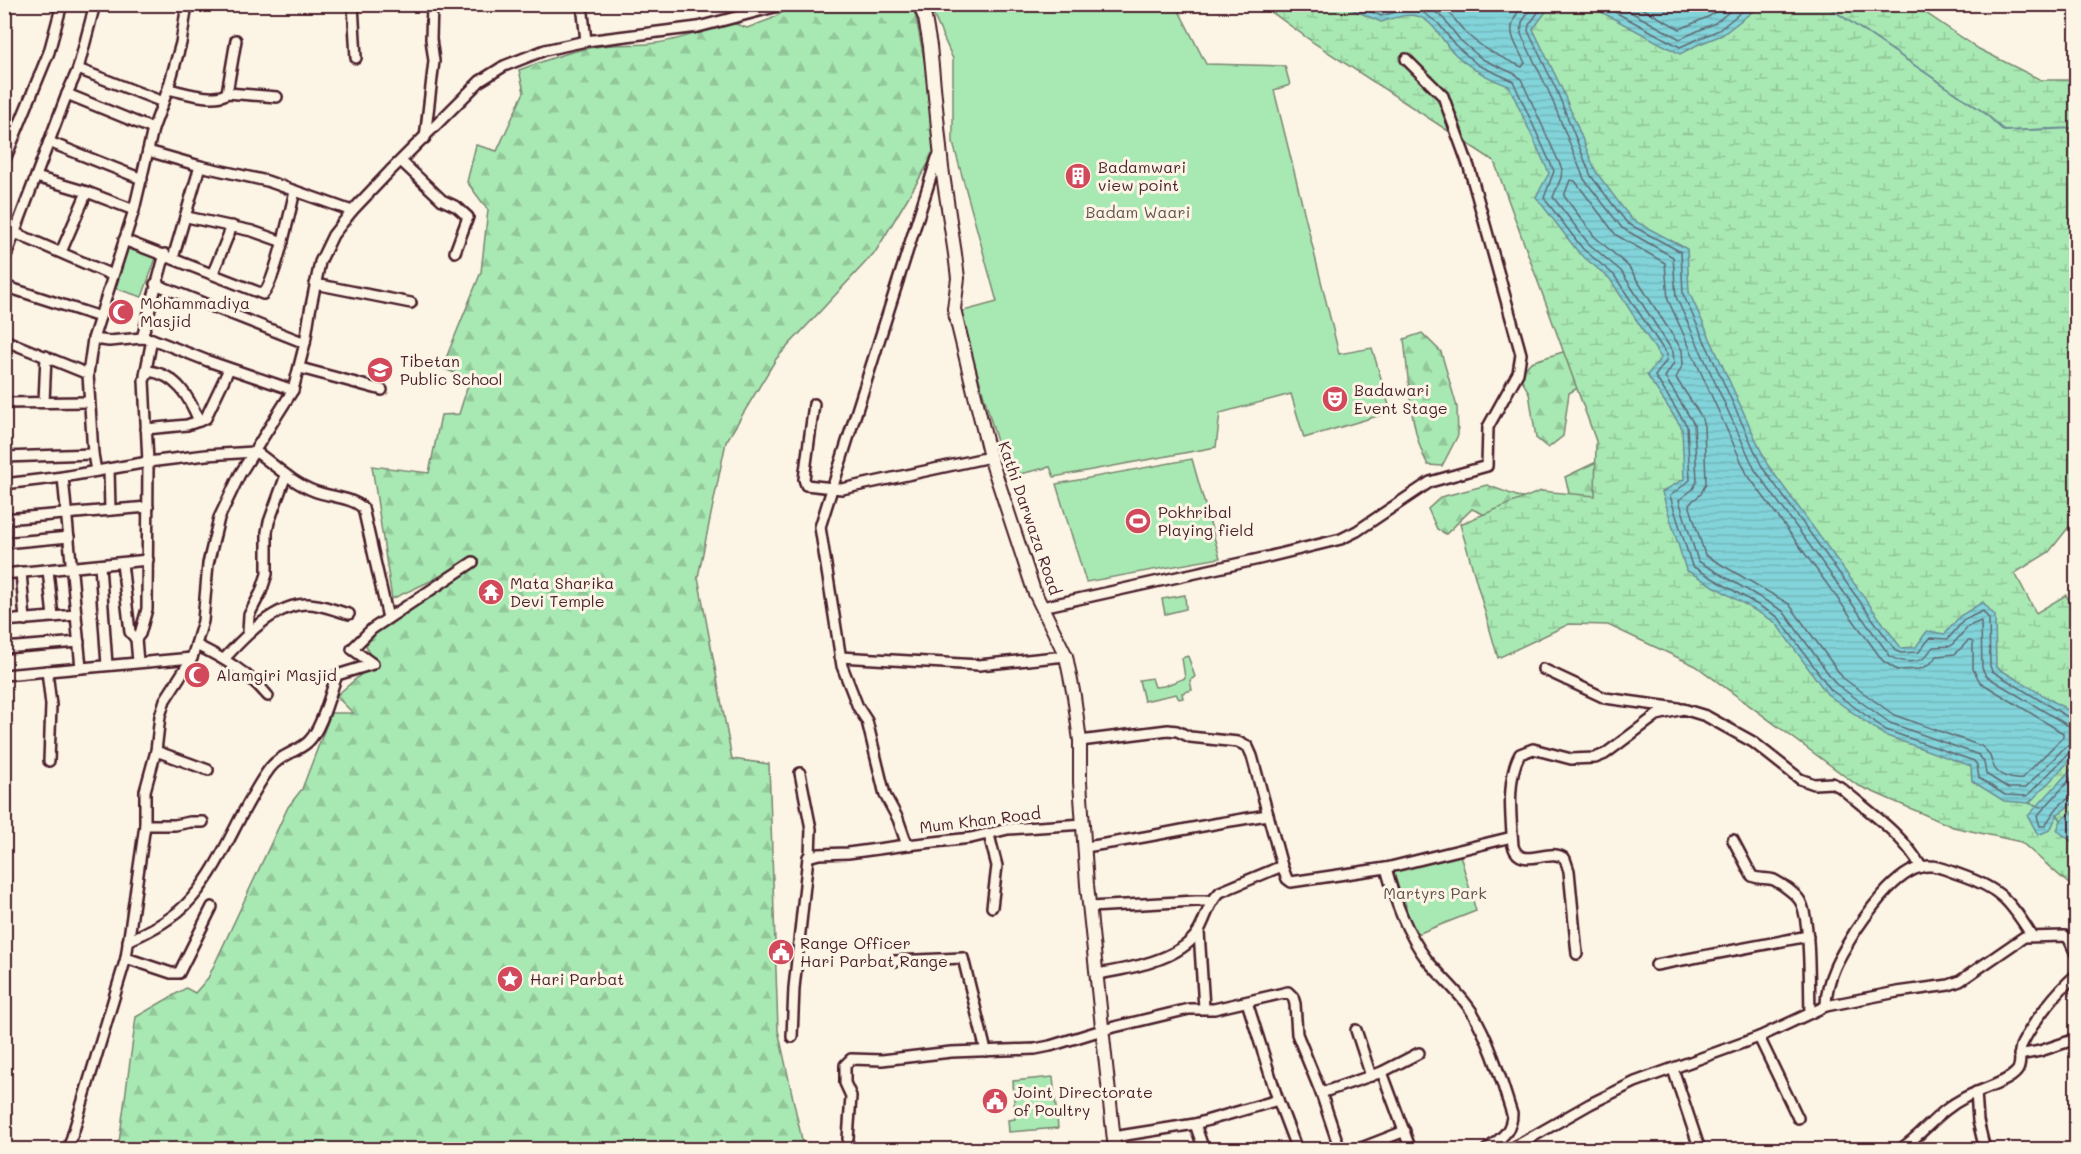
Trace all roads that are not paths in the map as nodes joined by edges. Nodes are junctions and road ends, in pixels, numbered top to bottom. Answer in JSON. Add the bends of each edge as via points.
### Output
{"nodes":[{"id":1,"x":62,"y":4,"type":"edge"},
{"id":2,"x":95,"y":4,"type":"edge"},
{"id":3,"x":187,"y":4,"type":"edge"},
{"id":4,"x":353,"y":4,"type":"edge"},
{"id":5,"x":432,"y":4,"type":"edge"},
{"id":6,"x":582,"y":4,"type":"edge"},
{"id":7,"x":786,"y":4,"type":"edge"},
{"id":8,"x":920,"y":4,"type":"edge"},
{"id":9,"x":768,"y":7,"type":"edge"},
{"id":10,"x":236,"y":40,"type":"dead end"},
{"id":11,"x":586,"y":40,"type":"junction"},
{"id":12,"x":356,"y":58,"type":"dead end"},
{"id":13,"x":1406,"y":59,"type":"dead end"},
{"id":14,"x":78,"y":69,"type":"junction"},
{"id":15,"x":168,"y":89,"type":"junction"},
{"id":16,"x":227,"y":93,"type":"junction"},
{"id":17,"x":67,"y":94,"type":"junction"},
{"id":18,"x":277,"y":97,"type":"dead end"},
{"id":19,"x":163,"y":102,"type":"junction"},
{"id":20,"x":153,"y":129,"type":"junction"},
{"id":21,"x":425,"y":138,"type":"junction"},
{"id":22,"x":49,"y":142,"type":"junction"},
{"id":23,"x":148,"y":151,"type":"junction"},
{"id":24,"x":937,"y":158,"type":"dead end"},
{"id":25,"x":401,"y":161,"type":"junction"},
{"id":26,"x":4,"y":162,"type":"edge"},
{"id":27,"x":200,"y":166,"type":"junction"},
{"id":28,"x":36,"y":177,"type":"junction"},
{"id":29,"x":142,"y":179,"type":"junction"},
{"id":30,"x":295,"y":191,"type":"junction"},
{"id":31,"x":87,"y":192,"type":"junction"},
{"id":32,"x":134,"y":210,"type":"junction"},
{"id":33,"x":352,"y":212,"type":"junction"},
{"id":34,"x":187,"y":217,"type":"junction"},
{"id":35,"x":232,"y":226,"type":"junction"},
{"id":36,"x":15,"y":233,"type":"junction"},
{"id":37,"x":124,"y":240,"type":"junction"},
{"id":38,"x":283,"y":242,"type":"junction"},
{"id":39,"x":61,"y":252,"type":"junction"},
{"id":40,"x":455,"y":252,"type":"dead end"},
{"id":41,"x":169,"y":256,"type":"junction"},
{"id":42,"x":4,"y":261,"type":"edge"},
{"id":43,"x":213,"y":273,"type":"junction"},
{"id":44,"x":112,"y":274,"type":"junction"},
{"id":45,"x":155,"y":284,"type":"junction"},
{"id":46,"x":315,"y":284,"type":"junction"},
{"id":47,"x":4,"y":286,"type":"edge"},
{"id":48,"x":411,"y":303,"type":"dead end"},
{"id":49,"x":100,"y":317,"type":"junction"},
{"id":50,"x":142,"y":338,"type":"junction"},
{"id":51,"x":93,"y":339,"type":"junction"},
{"id":52,"x":152,"y":339,"type":"junction"},
{"id":53,"x":5,"y":342,"type":"edge"},
{"id":54,"x":305,"y":343,"type":"junction"},
{"id":55,"x":46,"y":356,"type":"junction"},
{"id":56,"x":300,"y":368,"type":"junction"},
{"id":57,"x":229,"y":369,"type":"junction"},
{"id":58,"x":88,"y":374,"type":"junction"},
{"id":59,"x":145,"y":376,"type":"junction"},
{"id":60,"x":293,"y":390,"type":"junction"},
{"id":61,"x":382,"y":390,"type":"dead end"},
{"id":62,"x":44,"y":402,"type":"junction"},
{"id":63,"x":89,"y":402,"type":"junction"},
{"id":64,"x":4,"y":403,"type":"edge"},
{"id":65,"x":814,"y":404,"type":"dead end"},
{"id":66,"x":200,"y":421,"type":"junction"},
{"id":67,"x":146,"y":429,"type":"junction"},
{"id":68,"x":254,"y":453,"type":"junction"},
{"id":69,"x":93,"y":454,"type":"junction"},
{"id":70,"x":4,"y":457,"type":"edge"},
{"id":71,"x":990,"y":457,"type":"junction"},
{"id":72,"x":148,"y":462,"type":"junction"},
{"id":73,"x":109,"y":469,"type":"junction"},
{"id":74,"x":96,"y":471,"type":"junction"},
{"id":75,"x":286,"y":475,"type":"junction"},
{"id":76,"x":63,"y":477,"type":"junction"},
{"id":77,"x":4,"y":484,"type":"edge"},
{"id":78,"x":833,"y":488,"type":"junction"},
{"id":79,"x":148,"y":507,"type":"junction"},
{"id":80,"x":110,"y":510,"type":"junction"},
{"id":81,"x":67,"y":512,"type":"junction"},
{"id":82,"x":4,"y":519,"type":"edge"},
{"id":83,"x":69,"y":537,"type":"junction"},
{"id":84,"x":4,"y":543,"type":"edge"},
{"id":85,"x":148,"y":561,"type":"junction"},
{"id":86,"x":473,"y":561,"type":"dead end"},
{"id":87,"x":122,"y":563,"type":"junction"},
{"id":88,"x":100,"y":565,"type":"junction"},
{"id":89,"x":72,"y":567,"type":"junction"},
{"id":90,"x":48,"y":570,"type":"junction"},
{"id":91,"x":21,"y":572,"type":"junction"},
{"id":92,"x":4,"y":574,"type":"edge"},
{"id":93,"x":1042,"y":607,"type":"junction"},
{"id":94,"x":349,"y":614,"type":"dead end"},
{"id":95,"x":76,"y":615,"type":"junction"},
{"id":96,"x":53,"y":617,"type":"junction"},
{"id":97,"x":388,"y":618,"type":"junction"},
{"id":98,"x":25,"y":620,"type":"junction"},
{"id":99,"x":4,"y":621,"type":"edge"},
{"id":100,"x":248,"y":633,"type":"junction"},
{"id":101,"x":136,"y":639,"type":"junction"},
{"id":102,"x":79,"y":642,"type":"junction"},
{"id":103,"x":196,"y":645,"type":"junction"},
{"id":104,"x":4,"y":648,"type":"edge"},
{"id":105,"x":1066,"y":656,"type":"junction"},
{"id":106,"x":840,"y":657,"type":"junction"},
{"id":107,"x":192,"y":658,"type":"junction"},
{"id":108,"x":224,"y":659,"type":"junction"},
{"id":109,"x":138,"y":662,"type":"junction"},
{"id":110,"x":107,"y":665,"type":"junction"},
{"id":111,"x":81,"y":668,"type":"junction"},
{"id":112,"x":1543,"y":669,"type":"dead end"},
{"id":113,"x":47,"y":671,"type":"junction"},
{"id":114,"x":4,"y":675,"type":"edge"},
{"id":115,"x":268,"y":696,"type":"dead end"},
{"id":116,"x":1683,"y":709,"type":"junction"},
{"id":117,"x":1080,"y":741,"type":"junction"},
{"id":118,"x":156,"y":751,"type":"junction"},
{"id":119,"x":49,"y":761,"type":"dead end"},
{"id":120,"x":208,"y":770,"type":"dead end"},
{"id":121,"x":800,"y":772,"type":"dead end"},
{"id":122,"x":1268,"y":815,"type":"junction"},
{"id":123,"x":203,"y":822,"type":"dead end"},
{"id":124,"x":1084,"y":824,"type":"junction"},
{"id":125,"x":145,"y":825,"type":"junction"},
{"id":126,"x":989,"y":835,"type":"junction"},
{"id":127,"x":1512,"y":837,"type":"junction"},
{"id":128,"x":1733,"y":840,"type":"dead end"},
{"id":129,"x":907,"y":844,"type":"junction"},
{"id":130,"x":1085,"y":847,"type":"junction"},
{"id":131,"x":810,"y":855,"type":"junction"},
{"id":132,"x":1282,"y":866,"type":"junction"},
{"id":133,"x":1921,"y":867,"type":"junction"},
{"id":134,"x":1386,"y":868,"type":"junction"},
{"id":135,"x":1212,"y":901,"type":"junction"},
{"id":136,"x":212,"y":907,"type":"dead end"},
{"id":137,"x":992,"y":907,"type":"dead end"},
{"id":138,"x":1090,"y":908,"type":"junction"},
{"id":139,"x":1198,"y":932,"type":"junction"},
{"id":140,"x":1808,"y":936,"type":"junction"},
{"id":141,"x":2032,"y":936,"type":"junction"},
{"id":142,"x":128,"y":941,"type":"junction"},
{"id":143,"x":1577,"y":954,"type":"dead end"},
{"id":144,"x":2076,"y":954,"type":"edge"},
{"id":145,"x":126,"y":958,"type":"junction"},
{"id":146,"x":894,"y":961,"type":"dead end"},
{"id":147,"x":1656,"y":965,"type":"dead end"},
{"id":148,"x":1097,"y":974,"type":"junction"},
{"id":149,"x":2076,"y":975,"type":"edge"},
{"id":150,"x":1247,"y":1002,"type":"junction"},
{"id":151,"x":1826,"y":1006,"type":"junction"},
{"id":152,"x":1204,"y":1008,"type":"junction"},
{"id":153,"x":1810,"y":1013,"type":"junction"},
{"id":154,"x":1102,"y":1030,"type":"junction"},
{"id":155,"x":1356,"y":1030,"type":"dead end"},
{"id":156,"x":792,"y":1037,"type":"dead end"},
{"id":157,"x":1759,"y":1037,"type":"junction"},
{"id":158,"x":2076,"y":1039,"type":"edge"},
{"id":159,"x":986,"y":1051,"type":"junction"},
{"id":160,"x":1419,"y":1053,"type":"dead end"},
{"id":161,"x":2019,"y":1055,"type":"junction"},
{"id":162,"x":1673,"y":1069,"type":"junction"},
{"id":163,"x":1383,"y":1072,"type":"junction"},
{"id":164,"x":1371,"y":1076,"type":"junction"},
{"id":165,"x":1976,"y":1092,"type":"junction"},
{"id":166,"x":1321,"y":1093,"type":"junction"},
{"id":167,"x":1278,"y":1100,"type":"junction"},
{"id":168,"x":1798,"y":1118,"type":"dead end"},
{"id":169,"x":1195,"y":1124,"type":"junction"},
{"id":170,"x":1405,"y":1131,"type":"junction"},
{"id":171,"x":848,"y":1139,"type":"dead end"},
{"id":172,"x":1114,"y":1143,"type":"edge"},
{"id":173,"x":68,"y":1149,"type":"edge"},
{"id":174,"x":1204,"y":1149,"type":"edge"},
{"id":175,"x":1297,"y":1149,"type":"edge"},
{"id":176,"x":1340,"y":1149,"type":"edge"},
{"id":177,"x":1356,"y":1149,"type":"edge"},
{"id":178,"x":1411,"y":1149,"type":"edge"},
{"id":179,"x":1486,"y":1149,"type":"edge"},
{"id":180,"x":1509,"y":1149,"type":"edge"},
{"id":181,"x":1700,"y":1149,"type":"edge"},
{"id":182,"x":1899,"y":1149,"type":"edge"},
{"id":183,"x":1985,"y":1149,"type":"edge"}],
"edges":[{"from":1,"to":26,"type":"street","via":[[49,52]]},
{"from":2,"to":14,"type":"street"},
{"from":3,"to":15,"type":"street"},
{"from":4,"to":12,"type":"street"},
{"from":5,"to":21,"type":"street","via":[[434,61]]},
{"from":6,"to":11,"type":"street"},
{"from":7,"to":9,"type":"street"},
{"from":8,"to":71,"type":"street","name":"Kathi Darwaza Road","via":[[930,46],[958,278],[954,309]]},
{"from":9,"to":11,"type":"street","via":[[698,27]]},
{"from":10,"to":16,"type":"street"},
{"from":11,"to":21,"type":"street","via":[[504,66],[480,81]]},
{"from":13,"to":93,"type":"street","via":[[1443,96],[1469,167],[1521,354],[1518,373],[1488,427],[1487,466],[1430,482],[1341,539]]},
{"from":14,"to":17,"type":"street"},
{"from":14,"to":19,"type":"street"},
{"from":15,"to":16,"type":"street","via":[[213,98]]},
{"from":15,"to":19,"type":"street"},
{"from":16,"to":18,"type":"street"},
{"from":17,"to":20,"type":"street"},
{"from":17,"to":22,"type":"street"},
{"from":19,"to":20,"type":"street"},
{"from":20,"to":23,"type":"street"},
{"from":21,"to":25,"type":"street"},
{"from":22,"to":28,"type":"street"},
{"from":22,"to":29,"type":"street"},
{"from":23,"to":27,"type":"street"},
{"from":23,"to":29,"type":"street"},
{"from":24,"to":78,"type":"street","name":"Mum Khan Road"},
{"from":25,"to":33,"type":"street"},
{"from":25,"to":40,"type":"street","via":[[442,200],[468,217]]},
{"from":27,"to":30,"type":"street"},
{"from":27,"to":34,"type":"street"},
{"from":28,"to":31,"type":"street"},
{"from":28,"to":36,"type":"street"},
{"from":29,"to":32,"type":"street"},
{"from":30,"to":33,"type":"street"},
{"from":30,"to":38,"type":"street"},
{"from":31,"to":32,"type":"street"},
{"from":31,"to":39,"type":"street"},
{"from":32,"to":37,"type":"street"},
{"from":33,"to":46,"type":"street","via":[[333,235]]},
{"from":34,"to":35,"type":"street"},
{"from":34,"to":41,"type":"street"},
{"from":35,"to":38,"type":"street"},
{"from":35,"to":43,"type":"street"},
{"from":36,"to":39,"type":"street"},
{"from":36,"to":42,"type":"street"},
{"from":37,"to":41,"type":"street"},
{"from":37,"to":44,"type":"street"},
{"from":38,"to":43,"type":"street","via":[[266,293]]},
{"from":39,"to":44,"type":"street"},
{"from":41,"to":43,"type":"street"},
{"from":41,"to":45,"type":"street"},
{"from":44,"to":49,"type":"street"},
{"from":45,"to":50,"type":"street"},
{"from":45,"to":54,"type":"street"},
{"from":46,"to":48,"type":"street"},
{"from":46,"to":54,"type":"street"},
{"from":47,"to":49,"type":"street"},
{"from":49,"to":51,"type":"street"},
{"from":50,"to":51,"type":"street"},
{"from":50,"to":52,"type":"street"},
{"from":51,"to":58,"type":"street"},
{"from":52,"to":57,"type":"street"},
{"from":52,"to":59,"type":"street"},
{"from":53,"to":55,"type":"street"},
{"from":54,"to":56,"type":"street"},
{"from":55,"to":58,"type":"street"},
{"from":55,"to":62,"type":"street"},
{"from":56,"to":60,"type":"street"},
{"from":56,"to":61,"type":"street"},
{"from":57,"to":60,"type":"street"},
{"from":57,"to":66,"type":"street","via":[[206,418]]},
{"from":58,"to":63,"type":"street"},
{"from":59,"to":66,"type":"street","via":[[149,371],[172,380],[190,398]]},
{"from":59,"to":67,"type":"street"},
{"from":60,"to":68,"type":"street"},
{"from":62,"to":63,"type":"street"},
{"from":62,"to":64,"type":"street"},
{"from":63,"to":69,"type":"street"},
{"from":65,"to":78,"type":"street","via":[[804,483]]},
{"from":66,"to":67,"type":"street"},
{"from":67,"to":72,"type":"street"},
{"from":68,"to":72,"type":"street"},
{"from":68,"to":75,"type":"street"},
{"from":68,"to":103,"type":"street","via":[[219,518]]},
{"from":69,"to":70,"type":"street"},
{"from":69,"to":74,"type":"street"},
{"from":71,"to":78,"type":"street"},
{"from":71,"to":93,"type":"street","name":"Kathi Darwaza Road"},
{"from":72,"to":73,"type":"street"},
{"from":72,"to":79,"type":"street"},
{"from":73,"to":74,"type":"street"},
{"from":73,"to":80,"type":"street"},
{"from":74,"to":76,"type":"street"},
{"from":75,"to":97,"type":"street","via":[[314,491],[363,508]]},
{"from":75,"to":100,"type":"street","via":[[269,522],[267,574],[249,615]]},
{"from":76,"to":77,"type":"street"},
{"from":76,"to":81,"type":"street"},
{"from":78,"to":106,"type":"street","name":"Mum Khan Road","via":[[820,528]]},
{"from":79,"to":80,"type":"street"},
{"from":79,"to":85,"type":"street"},
{"from":80,"to":81,"type":"street"},
{"from":81,"to":82,"type":"street"},
{"from":81,"to":83,"type":"street"},
{"from":83,"to":84,"type":"street"},
{"from":83,"to":89,"type":"street"},
{"from":85,"to":87,"type":"street"},
{"from":85,"to":101,"type":"street","via":[[147,609]]},
{"from":86,"to":97,"type":"street"},
{"from":87,"to":88,"type":"street"},
{"from":87,"to":101,"type":"street","via":[[130,632]]},
{"from":88,"to":89,"type":"street"},
{"from":88,"to":110,"type":"street"},
{"from":89,"to":90,"type":"street"},
{"from":89,"to":95,"type":"street"},
{"from":90,"to":91,"type":"street"},
{"from":90,"to":96,"type":"street"},
{"from":91,"to":92,"type":"street"},
{"from":91,"to":98,"type":"street"},
{"from":93,"to":105,"type":"street","name":"Kathi Darwaza Road"},
{"from":94,"to":100,"type":"street","via":[[301,605],[285,609]]},
{"from":95,"to":96,"type":"street"},
{"from":95,"to":102,"type":"street"},
{"from":96,"to":98,"type":"street"},
{"from":97,"to":142,"type":"street","via":[[352,649],[373,664],[337,675],[317,730],[308,742],[272,765],[193,898],[155,928]]},
{"from":98,"to":99,"type":"street"},
{"from":100,"to":108,"type":"street"},
{"from":101,"to":109,"type":"street"},
{"from":102,"to":104,"type":"street"},
{"from":102,"to":111,"type":"street"},
{"from":103,"to":107,"type":"street"},
{"from":103,"to":108,"type":"street"},
{"from":105,"to":106,"type":"street","via":[[978,665]]},
{"from":105,"to":117,"type":"street","name":"Kathi Darwaza Road"},
{"from":106,"to":129,"type":"street","name":"Mum Khan Road","via":[[864,716],[885,795]]},
{"from":107,"to":109,"type":"street"},
{"from":107,"to":118,"type":"street","via":[[165,700]]},
{"from":108,"to":115,"type":"street"},
{"from":109,"to":110,"type":"street"},
{"from":110,"to":111,"type":"street"},
{"from":111,"to":113,"type":"street"},
{"from":112,"to":116,"type":"street","via":[[1605,698]]},
{"from":113,"to":114,"type":"street"},
{"from":113,"to":119,"type":"street","via":[[51,705]]},
{"from":116,"to":127,"type":"street","via":[[1657,715],[1595,758],[1571,759],[1533,749],[1520,754],[1513,774]]},
{"from":116,"to":133,"type":"street","via":[[1706,716],[1753,742],[1800,779],[1840,787],[1900,838]]},
{"from":117,"to":122,"type":"street","via":[[1168,730],[1244,744],[1252,756]]},
{"from":117,"to":124,"type":"street","name":"Kathi Darwaza Road"},
{"from":118,"to":120,"type":"street"},
{"from":118,"to":125,"type":"street","via":[[145,791]]},
{"from":121,"to":131,"type":"street","via":[[811,829]]},
{"from":122,"to":130,"type":"street"},
{"from":122,"to":132,"type":"street"},
{"from":123,"to":125,"type":"street"},
{"from":124,"to":126,"type":"street","name":"Mum Khan Road","via":[[1008,829]]},
{"from":124,"to":130,"type":"street","name":"Kathi Darwaza Road"},
{"from":125,"to":142,"type":"street"},
{"from":126,"to":129,"type":"street","name":"Mum Khan Road"},
{"from":126,"to":137,"type":"street","via":[[997,866]]},
{"from":127,"to":134,"type":"street"},
{"from":127,"to":143,"type":"street","via":[[1514,851],[1521,857],[1557,854],[1565,859]]},
{"from":128,"to":140,"type":"street","via":[[1752,876],[1774,880],[1800,901]]},
{"from":129,"to":131,"type":"street"},
{"from":130,"to":138,"type":"street","name":"Kathi Darwaza Road"},
{"from":131,"to":156,"type":"street"},
{"from":132,"to":134,"type":"street","via":[[1287,879],[1294,882]]},
{"from":132,"to":135,"type":"street","via":[[1226,888]]},
{"from":133,"to":141,"type":"street","via":[[1935,866],[1987,885],[2016,910]]},
{"from":133,"to":151,"type":"street","via":[[1896,881],[1864,918],[1830,976]]},
{"from":134,"to":179,"type":"street","via":[[1407,929],[1430,963],[1468,1005],[1494,1059],[1512,1124],[1507,1133]]},
{"from":135,"to":138,"type":"street"},
{"from":135,"to":139,"type":"street"},
{"from":136,"to":145,"type":"street","via":[[179,973]]},
{"from":138,"to":148,"type":"street","name":"Kathi Darwaza Road"},
{"from":139,"to":148,"type":"street","via":[[1191,941],[1162,957]]},
{"from":139,"to":152,"type":"street"},
{"from":140,"to":147,"type":"street"},
{"from":140,"to":153,"type":"street"},
{"from":141,"to":144,"type":"street","via":[[2065,936]]},
{"from":141,"to":151,"type":"street","via":[[2019,939],[1969,976],[1949,985]]},
{"from":142,"to":145,"type":"street"},
{"from":145,"to":173,"type":"street"},
{"from":146,"to":159,"type":"street","via":[[963,958]]},
{"from":148,"to":154,"type":"street","name":"Kathi Darwaza Road"},
{"from":149,"to":161,"type":"street","via":[[2052,1000],[2021,1044]]},
{"from":150,"to":152,"type":"street"},
{"from":150,"to":166,"type":"street","via":[[1290,993],[1297,1034]]},
{"from":150,"to":167,"type":"street"},
{"from":151,"to":153,"type":"street"},
{"from":152,"to":154,"type":"street"},
{"from":153,"to":157,"type":"street"},
{"from":154,"to":159,"type":"street","via":[[1035,1049]]},
{"from":154,"to":172,"type":"street","name":"Kathi Darwaza Road"},
{"from":155,"to":164,"type":"street"},
{"from":157,"to":162,"type":"street"},
{"from":157,"to":168,"type":"street"},
{"from":158,"to":161,"type":"street"},
{"from":159,"to":171,"type":"street","via":[[848,1060]]},
{"from":160,"to":163,"type":"street"},
{"from":161,"to":165,"type":"street","via":[[2019,1068],[2012,1075]]},
{"from":162,"to":180,"type":"street","via":[[1590,1104]]},
{"from":162,"to":181,"type":"street"},
{"from":163,"to":164,"type":"street"},
{"from":163,"to":170,"type":"street"},
{"from":164,"to":166,"type":"street"},
{"from":165,"to":182,"type":"street","via":[[1936,1116]]},
{"from":165,"to":183,"type":"street"},
{"from":166,"to":176,"type":"street"},
{"from":167,"to":169,"type":"street"},
{"from":167,"to":175,"type":"street"},
{"from":169,"to":172,"type":"street"},
{"from":169,"to":174,"type":"street"},
{"from":170,"to":177,"type":"street"},
{"from":170,"to":178,"type":"street"}]}
